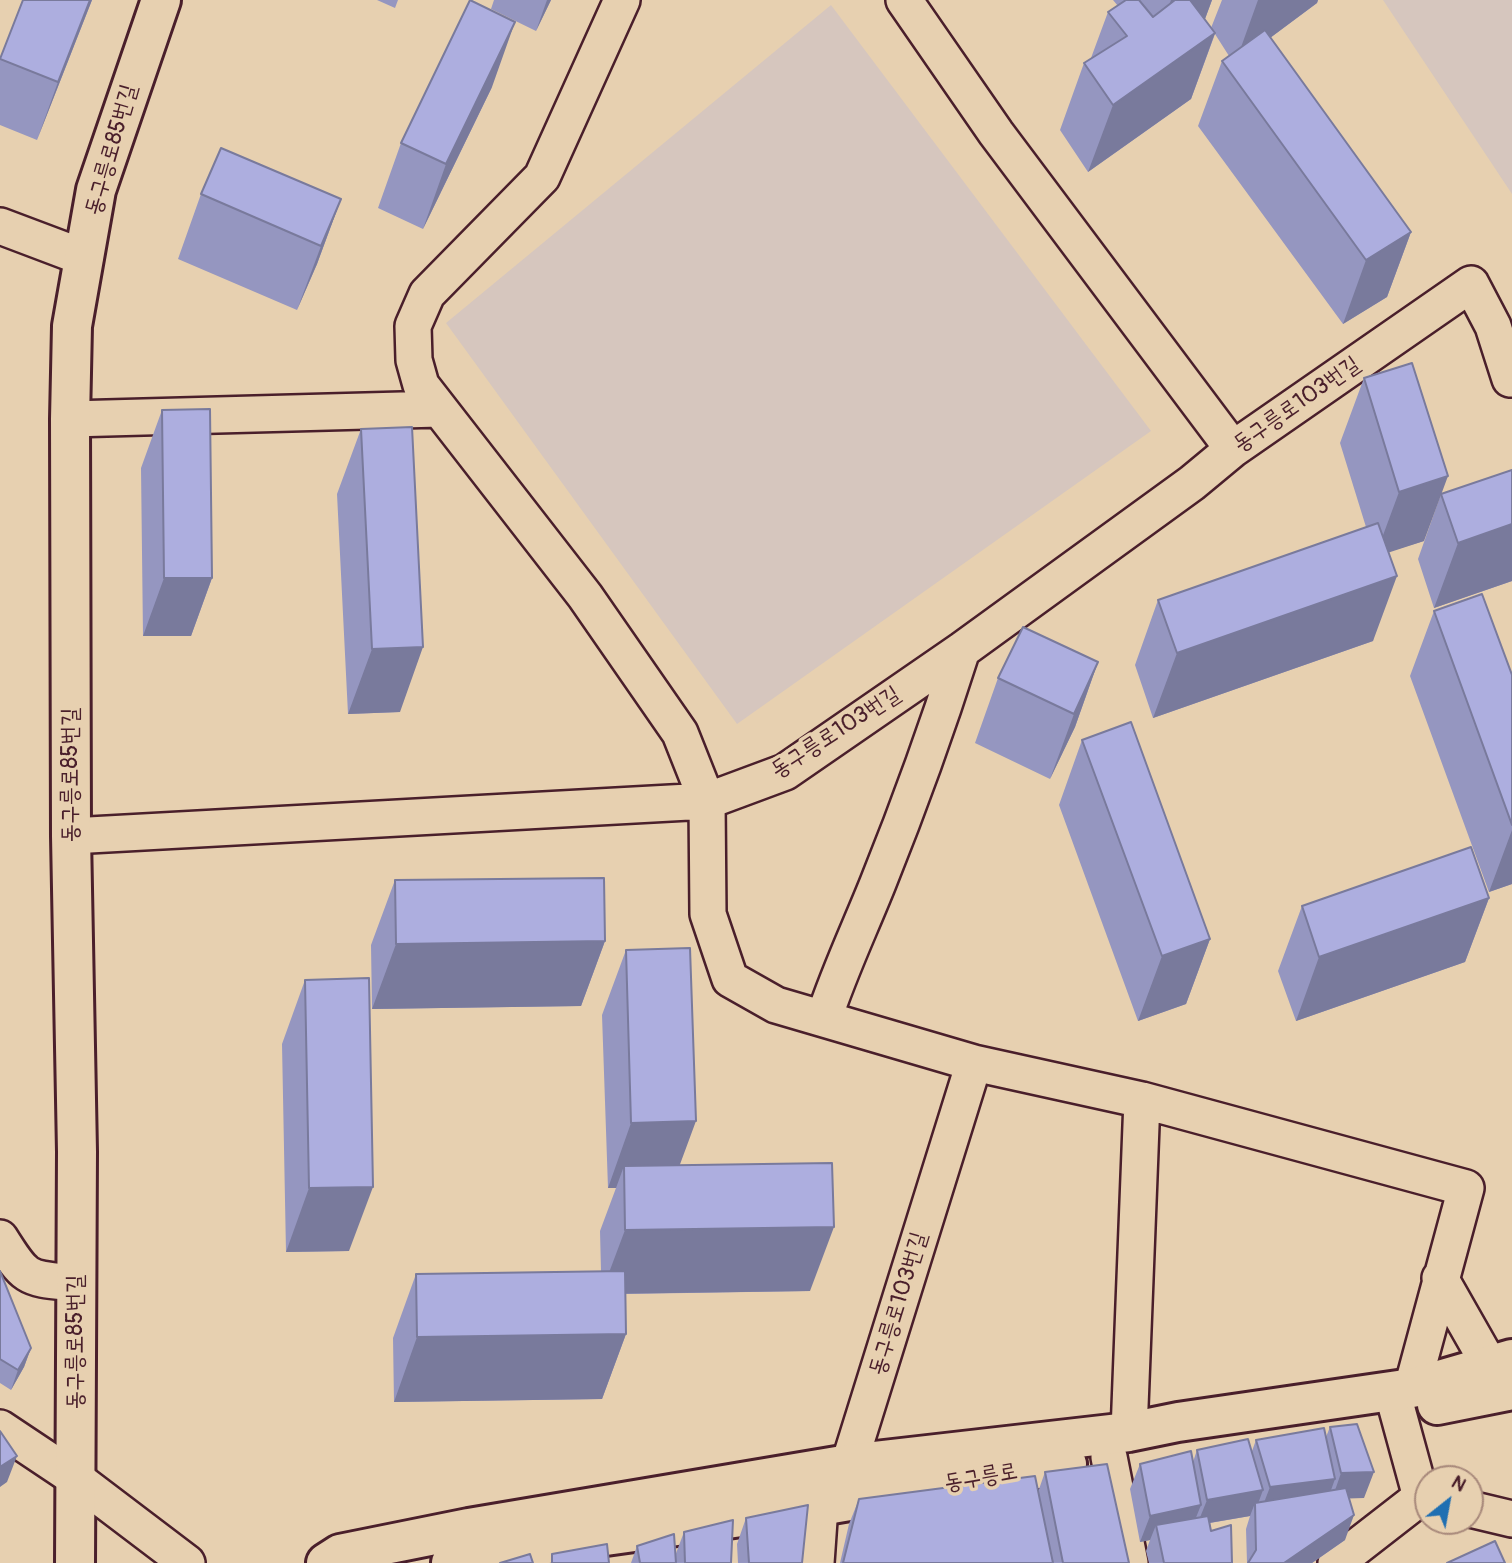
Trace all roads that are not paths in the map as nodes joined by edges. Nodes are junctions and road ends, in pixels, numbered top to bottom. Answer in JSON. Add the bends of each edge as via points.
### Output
{"nodes":[{"id":1,"x":161,"y":0,"type":"edge"},
{"id":2,"x":622,"y":0,"type":"edge"},
{"id":3,"x":904,"y":0,"type":"edge"},
{"id":4,"x":0,"y":226,"type":"edge"},
{"id":5,"x":85,"y":258,"type":"junction"},
{"id":6,"x":1511,"y":381,"type":"edge"},
{"id":7,"x":439,"y":409,"type":"junction"},
{"id":8,"x":70,"y":419,"type":"junction"},
{"id":9,"x":1233,"y":449,"type":"junction"},
{"id":10,"x":962,"y":650,"type":"junction"},
{"id":11,"x":707,"y":801,"type":"junction"},
{"id":12,"x":71,"y":836,"type":"junction"},
{"id":13,"x":824,"y":1018,"type":"junction"},
{"id":14,"x":974,"y":1063,"type":"junction"},
{"id":15,"x":1142,"y":1100,"type":"junction"},
{"id":16,"x":0,"y":1238,"type":"edge"},
{"id":17,"x":1440,"y":1278,"type":"junction"},
{"id":18,"x":76,"y":1283,"type":"junction"},
{"id":19,"x":1505,"y":1372,"type":"edge"},
{"id":20,"x":1401,"y":1397,"type":"junction"},
{"id":21,"x":0,"y":1428,"type":"edge"},
{"id":22,"x":1119,"y":1445,"type":"junction"},
{"id":23,"x":849,"y":1464,"type":"junction"},
{"id":24,"x":1416,"y":1465,"type":"edge"},
{"id":25,"x":75,"y":1478,"type":"junction"},
{"id":26,"x":1414,"y":1505,"type":"edge"},
{"id":27,"x":820,"y":1506,"type":"junction"},
{"id":28,"x":1484,"y":1512,"type":"edge"},
{"id":29,"x":1512,"y":1519,"type":"edge"},
{"id":30,"x":75,"y":1563,"type":"edge"},
{"id":31,"x":187,"y":1563,"type":"edge"},
{"id":32,"x":326,"y":1563,"type":"edge"},
{"id":33,"x":451,"y":1563,"type":"edge"},
{"id":34,"x":816,"y":1563,"type":"edge"},
{"id":35,"x":1130,"y":1563,"type":"edge"},
{"id":36,"x":1336,"y":1563,"type":"edge"}],
"edges":[{"from":1,"to":5,"type":"main road","name":"동구릉로85번길","via":[[96,190]]},
{"from":2,"to":7,"type":"street","via":[[542,177],[427,294],[414,326],[414,360],[421,385]]},
{"from":3,"to":9,"type":"street","via":[[996,133]]},
{"from":4,"to":5,"type":"street"},
{"from":5,"to":8,"type":"main road","name":"동구릉로85번길","via":[[72,326]]},
{"from":6,"to":9,"type":"street","name":"동구릉로103번길","via":[[1493,326],[1471,284]]},
{"from":7,"to":8,"type":"street"},
{"from":7,"to":11,"type":"street","via":[[585,596],[680,733]]},
{"from":8,"to":12,"type":"main road","name":"동구릉로85번길"},
{"from":9,"to":10,"type":"street","name":"동구릉로103번길"},
{"from":10,"to":11,"type":"street","name":"동구릉로103번길","via":[[785,772]]},
{"from":10,"to":13,"type":"street","via":[[933,741]]},
{"from":11,"to":12,"type":"street","name":"동구릉로103번길"},
{"from":11,"to":13,"type":"street","via":[[708,914],[730,979],[776,1005]]},
{"from":12,"to":18,"type":"main road","name":"동구릉로85번길"},
{"from":13,"to":14,"type":"street"},
{"from":14,"to":15,"type":"street"},
{"from":14,"to":23,"type":"street","name":"동구릉로103번길"},
{"from":15,"to":17,"type":"street","via":[[1466,1188]]},
{"from":15,"to":22,"type":"street"},
{"from":16,"to":18,"type":"street","via":[[19,1268],[34,1278]]},
{"from":17,"to":19,"type":"street"},
{"from":17,"to":20,"type":"street"},
{"from":18,"to":25,"type":"main road","name":"동구릉로85번길"},
{"from":19,"to":20,"type":"main road","name":"동구릉로"},
{"from":20,"to":22,"type":"main road","name":"동구릉로","via":[[1178,1422]]},
{"from":20,"to":24,"type":"street"},
{"from":21,"to":25,"type":"street"},
{"from":22,"to":23,"type":"main road","name":"동구릉로"},
{"from":22,"to":27,"type":"main road","name":"동구릉로"},
{"from":22,"to":35,"type":"street"},
{"from":23,"to":32,"type":"main road","name":"동구릉로","via":[[469,1528],[340,1554]]},
{"from":25,"to":30,"type":"main road","name":"동구릉로85번길"},
{"from":25,"to":31,"type":"street"},
{"from":26,"to":36,"type":"street"},
{"from":27,"to":33,"type":"main road","name":"동구릉로","via":[[498,1551]]},
{"from":27,"to":34,"type":"street"},
{"from":28,"to":29,"type":"street"}]}
